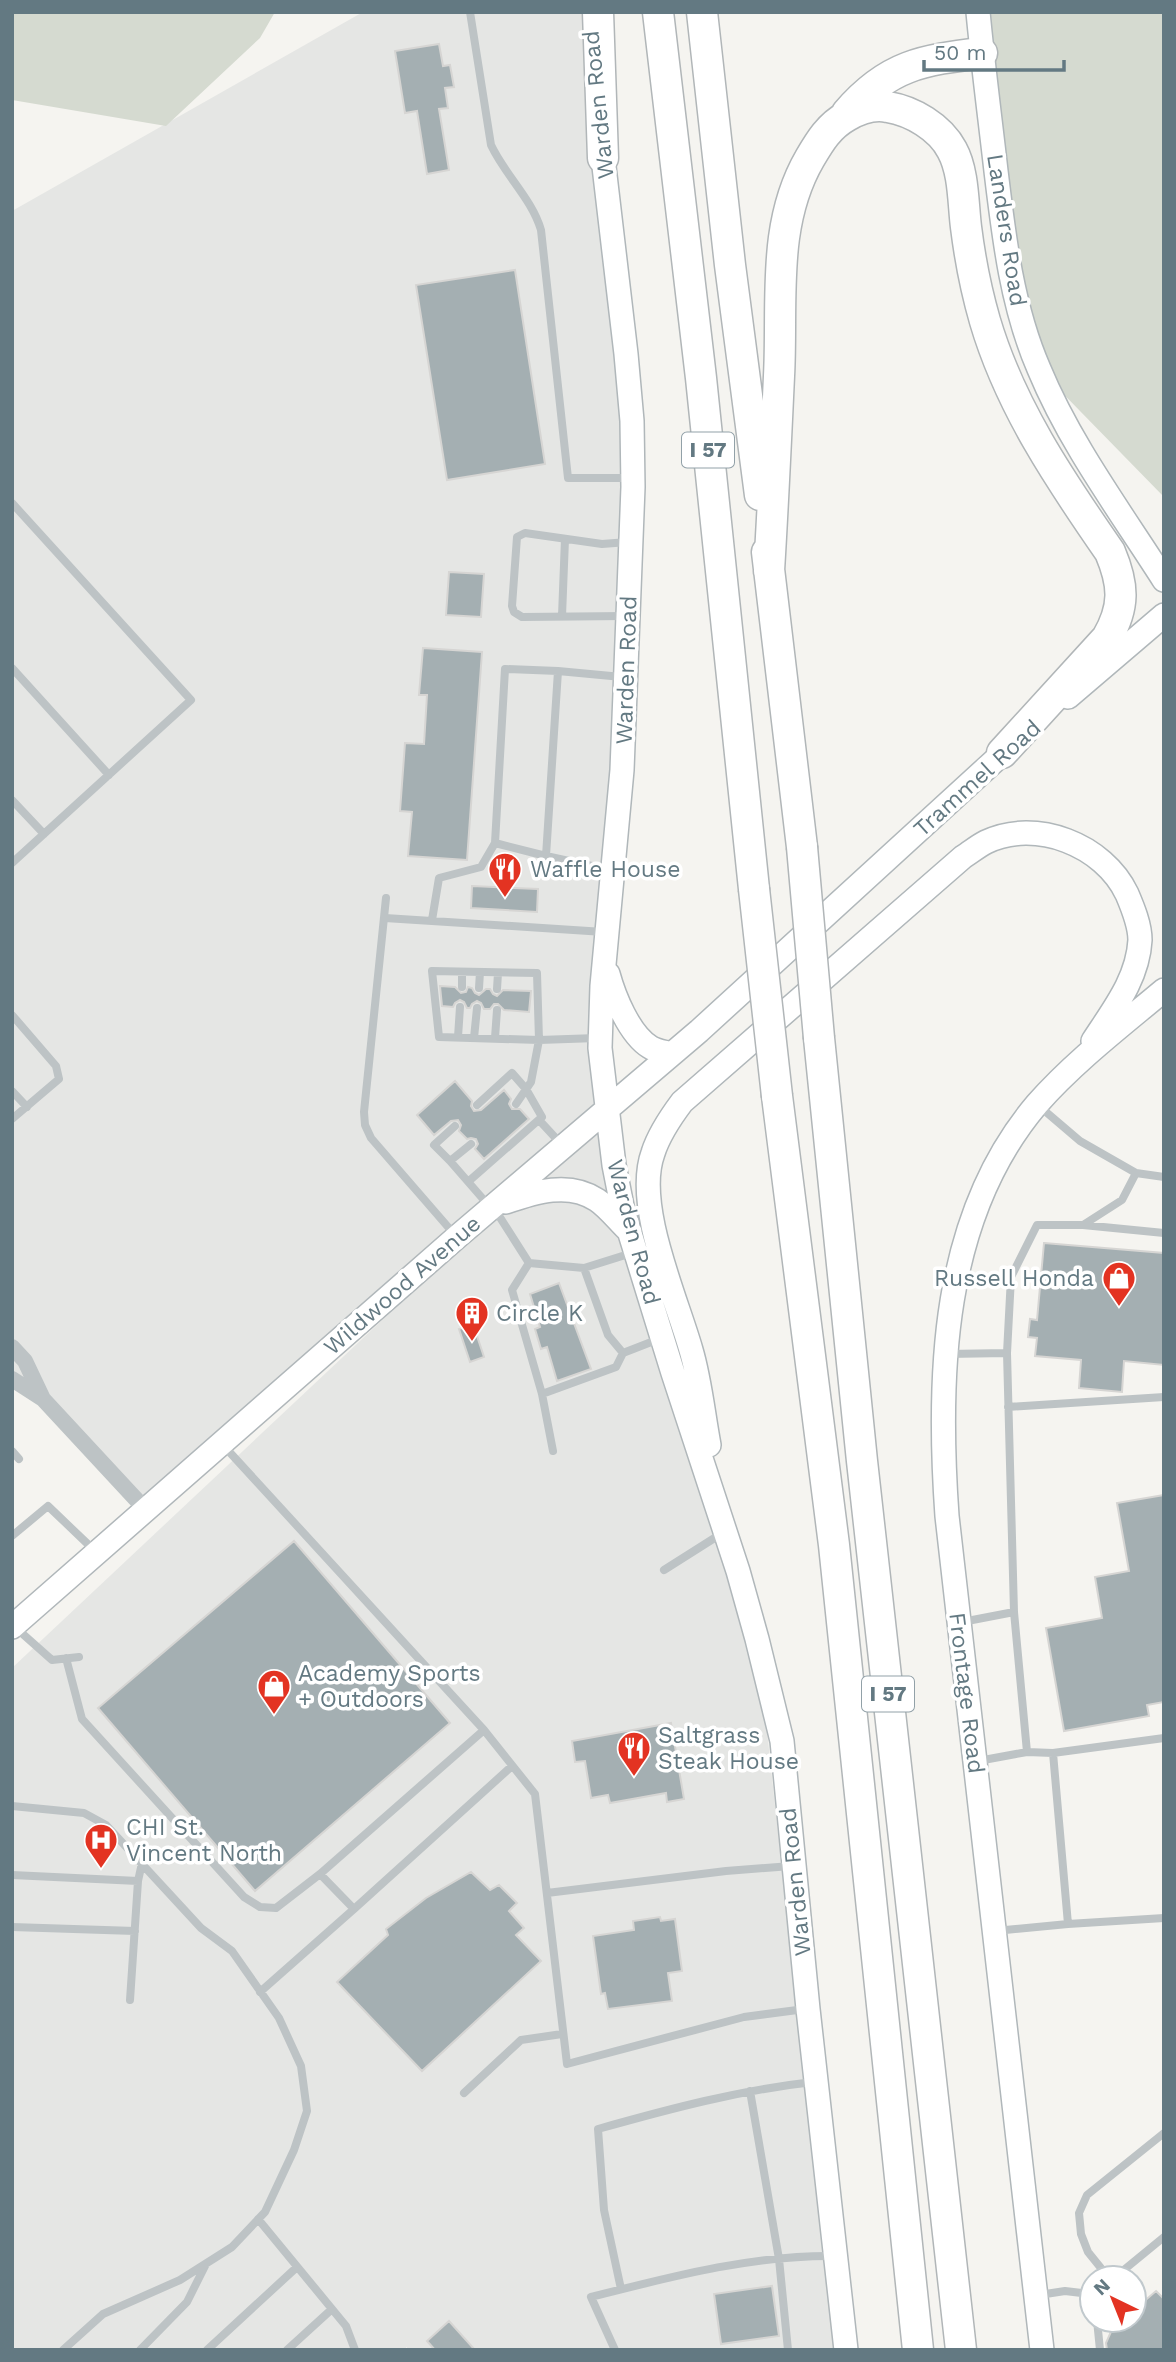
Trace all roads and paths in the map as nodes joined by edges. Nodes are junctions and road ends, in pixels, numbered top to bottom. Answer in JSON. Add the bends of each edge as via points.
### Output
{"nodes":[{"id":1,"x":471,"y":12,"type":"edge"},
{"id":2,"x":588,"y":12,"type":"edge"},
{"id":3,"x":598,"y":12,"type":"edge"},
{"id":4,"x":658,"y":12,"type":"edge"},
{"id":5,"x":702,"y":12,"type":"edge"},
{"id":6,"x":978,"y":12,"type":"edge"},
{"id":7,"x":982,"y":53,"type":"junction"},
{"id":8,"x":842,"y":119,"type":"junction"},
{"id":9,"x":603,"y":158,"type":"junction"},
{"id":10,"x":633,"y":478,"type":"junction"},
{"id":11,"x":12,"y":503,"type":"edge"},
{"id":12,"x":565,"y":539,"type":"junction"},
{"id":13,"x":631,"y":542,"type":"junction"},
{"id":14,"x":1143,"y":547,"type":"junction"},
{"id":15,"x":1164,"y":558,"type":"edge"},
{"id":16,"x":769,"y":571,"type":"junction"},
{"id":17,"x":1164,"y":580,"type":"edge"},
{"id":18,"x":1164,"y":615,"type":"edge"},
{"id":19,"x":628,"y":616,"type":"junction"},
{"id":20,"x":562,"y":617,"type":"junction"},
{"id":21,"x":12,"y":668,"type":"edge"},
{"id":22,"x":558,"y":670,"type":"junction"},
{"id":23,"x":626,"y":678,"type":"junction"},
{"id":24,"x":1002,"y":753,"type":"junction"},
{"id":25,"x":109,"y":775,"type":"junction"},
{"id":26,"x":12,"y":800,"type":"edge"},
{"id":27,"x":44,"y":834,"type":"junction"},
{"id":28,"x":495,"y":843,"type":"junction"},
{"id":29,"x":546,"y":856,"type":"junction"},
{"id":30,"x":12,"y":863,"type":"edge"},
{"id":31,"x":613,"y":870,"type":"junction"},
{"id":32,"x":386,"y":898,"type":"dead end"},
{"id":33,"x":385,"y":918,"type":"junction"},
{"id":34,"x":432,"y":920,"type":"junction"},
{"id":35,"x":607,"y":932,"type":"junction"},
{"id":36,"x":793,"y":944,"type":"joint"},
{"id":37,"x":605,"y":959,"type":"junction"},
{"id":38,"x":463,"y":972,"type":"junction"},
{"id":39,"x":480,"y":972,"type":"junction"},
{"id":40,"x":498,"y":973,"type":"junction"},
{"id":41,"x":462,"y":987,"type":"dead end"},
{"id":42,"x":479,"y":988,"type":"dead end"},
{"id":43,"x":497,"y":989,"type":"dead end"},
{"id":44,"x":1164,"y":990,"type":"edge"},
{"id":45,"x":460,"y":1007,"type":"dead end"},
{"id":46,"x":477,"y":1008,"type":"dead end"},
{"id":47,"x":498,"y":1010,"type":"dead end"},
{"id":48,"x":12,"y":1015,"type":"edge"},
{"id":49,"x":458,"y":1037,"type":"junction"},
{"id":50,"x":474,"y":1038,"type":"junction"},
{"id":51,"x":495,"y":1038,"type":"junction"},
{"id":52,"x":600,"y":1038,"type":"junction"},
{"id":53,"x":539,"y":1040,"type":"junction"},
{"id":54,"x":671,"y":1054,"type":"junction"},
{"id":55,"x":1073,"y":1069,"type":"junction"},
{"id":56,"x":526,"y":1089,"type":"junction"},
{"id":57,"x":12,"y":1091,"type":"edge"},
{"id":58,"x":516,"y":1104,"type":"dead end"},
{"id":59,"x":1037,"y":1104,"type":"junction"},
{"id":60,"x":477,"y":1105,"type":"dead end"},
{"id":61,"x":26,"y":1107,"type":"junction"},
{"id":62,"x":608,"y":1109,"type":"junction"},
{"id":63,"x":12,"y":1119,"type":"edge"},
{"id":64,"x":539,"y":1120,"type":"junction"},
{"id":65,"x":455,"y":1126,"type":"dead end"},
{"id":66,"x":471,"y":1144,"type":"dead end"},
{"id":67,"x":563,"y":1147,"type":"junction"},
{"id":68,"x":450,"y":1161,"type":"junction"},
{"id":69,"x":1136,"y":1173,"type":"junction"},
{"id":70,"x":1164,"y":1177,"type":"edge"},
{"id":71,"x":469,"y":1181,"type":"junction"},
{"id":72,"x":492,"y":1207,"type":"junction"},
{"id":73,"x":1083,"y":1225,"type":"junction"},
{"id":74,"x":1164,"y":1233,"type":"edge"},
{"id":75,"x":457,"y":1237,"type":"junction"},
{"id":76,"x":633,"y":1242,"type":"junction"},
{"id":77,"x":529,"y":1263,"type":"junction"},
{"id":78,"x":584,"y":1268,"type":"junction"},
{"id":79,"x":662,"y":1338,"type":"junction"},
{"id":80,"x":12,"y":1347,"type":"edge"},
{"id":81,"x":623,"y":1353,"type":"junction"},
{"id":82,"x":1007,"y":1353,"type":"junction"},
{"id":83,"x":944,"y":1354,"type":"junction"},
{"id":84,"x":12,"y":1379,"type":"edge"},
{"id":85,"x":542,"y":1394,"type":"junction"},
{"id":86,"x":1164,"y":1397,"type":"edge"},
{"id":87,"x":43,"y":1399,"type":"junction"},
{"id":88,"x":1008,"y":1407,"type":"junction"},
{"id":89,"x":221,"y":1442,"type":"junction"},
{"id":90,"x":12,"y":1451,"type":"edge"},
{"id":91,"x":553,"y":1451,"type":"dead end"},
{"id":92,"x":19,"y":1459,"type":"dead end"},
{"id":93,"x":145,"y":1509,"type":"junction"},
{"id":94,"x":725,"y":1531,"type":"junction"},
{"id":95,"x":12,"y":1536,"type":"edge"},
{"id":96,"x":96,"y":1552,"type":"junction"},
{"id":97,"x":664,"y":1570,"type":"dead end"},
{"id":98,"x":1014,"y":1612,"type":"junction"},
{"id":99,"x":958,"y":1623,"type":"junction"},
{"id":100,"x":13,"y":1626,"type":"edge"},
{"id":101,"x":79,"y":1657,"type":"dead end"},
{"id":102,"x":66,"y":1658,"type":"junction"},
{"id":103,"x":484,"y":1730,"type":"junction"},
{"id":104,"x":1164,"y":1738,"type":"edge"},
{"id":105,"x":1027,"y":1752,"type":"junction"},
{"id":106,"x":1053,"y":1753,"type":"junction"},
{"id":107,"x":976,"y":1762,"type":"junction"},
{"id":108,"x":512,"y":1766,"type":"junction"},
{"id":109,"x":12,"y":1806,"type":"edge"},
{"id":110,"x":142,"y":1863,"type":"junction"},
{"id":111,"x":793,"y":1866,"type":"junction"},
{"id":112,"x":320,"y":1874,"type":"junction"},
{"id":113,"x":12,"y":1875,"type":"edge"},
{"id":114,"x":138,"y":1881,"type":"junction"},
{"id":115,"x":547,"y":1894,"type":"junction"},
{"id":116,"x":354,"y":1909,"type":"junction"},
{"id":117,"x":1164,"y":1918,"type":"edge"},
{"id":118,"x":1068,"y":1924,"type":"junction"},
{"id":119,"x":12,"y":1927,"type":"edge"},
{"id":120,"x":135,"y":1931,"type":"junction"},
{"id":121,"x":995,"y":1931,"type":"junction"},
{"id":122,"x":260,"y":1992,"type":"junction"},
{"id":123,"x":130,"y":2000,"type":"dead end"},
{"id":124,"x":808,"y":2009,"type":"junction"},
{"id":125,"x":562,"y":2034,"type":"junction"},
{"id":126,"x":816,"y":2082,"type":"junction"},
{"id":127,"x":750,"y":2091,"type":"junction"},
{"id":128,"x":464,"y":2093,"type":"dead end"},
{"id":129,"x":1164,"y":2133,"type":"edge"},
{"id":130,"x":258,"y":2219,"type":"junction"},
{"id":131,"x":1164,"y":2237,"type":"edge"},
{"id":132,"x":836,"y":2256,"type":"junction"},
{"id":133,"x":779,"y":2259,"type":"junction"},
{"id":134,"x":206,"y":2264,"type":"junction"},
{"id":135,"x":1099,"y":2264,"type":"edge"},
{"id":136,"x":1129,"y":2264,"type":"edge"},
{"id":137,"x":297,"y":2267,"type":"junction"},
{"id":138,"x":621,"y":2289,"type":"junction"},
{"id":139,"x":1078,"y":2293,"type":"edge"},
{"id":140,"x":1036,"y":2295,"type":"junction"},
{"id":141,"x":332,"y":2309,"type":"junction"},
{"id":142,"x":612,"y":2349,"type":"edge"},
{"id":143,"x":63,"y":2350,"type":"edge"},
{"id":144,"x":141,"y":2350,"type":"edge"},
{"id":145,"x":207,"y":2350,"type":"edge"},
{"id":146,"x":287,"y":2350,"type":"edge"},
{"id":147,"x":355,"y":2350,"type":"edge"},
{"id":148,"x":788,"y":2350,"type":"edge"},
{"id":149,"x":846,"y":2350,"type":"edge"},
{"id":150,"x":918,"y":2350,"type":"edge"},
{"id":151,"x":961,"y":2350,"type":"edge"},
{"id":152,"x":1042,"y":2350,"type":"edge"}],
"edges":[{"from":1,"to":10,"type":"lane","via":[[491,145],[537,215],[541,230],[568,478]]},
{"from":2,"to":9,"type":"main road","name":"Warden Road"},
{"from":3,"to":9,"type":"highway"},
{"from":4,"to":150,"type":"highway","number":"I 57","bridge":true,"via":[[777,1096],[834,1545]]},
{"from":5,"to":16,"type":"highway","number":"I 57"},
{"from":6,"to":7,"type":"main road","name":"Landers Road"},
{"from":7,"to":8,"type":"highway","via":[[906,67],[871,89]]},
{"from":7,"to":14,"type":"main road","name":"Landers Road","via":[[1011,275],[1038,368],[1063,420]]},
{"from":8,"to":16,"type":"highway","via":[[822,137],[787,213]]},
{"from":8,"to":24,"type":"highway","via":[[874,106],[897,108],[937,131],[952,149],[973,274],[1000,366],[1040,445],[1119,572],[1120,606],[1107,638]]},
{"from":9,"to":10,"type":"main road","name":"Warden Road","via":[[626,354]]},
{"from":10,"to":13,"type":"main road","name":"Warden Road"},
{"from":11,"to":25,"type":"lane","via":[[191,700]]},
{"from":12,"to":13,"type":"lane"},
{"from":12,"to":20,"type":"lane"},
{"from":12,"to":20,"type":"lane","via":[[525,533],[517,537],[512,606],[522,617]]},
{"from":13,"to":19,"type":"main road","name":"Warden Road"},
{"from":14,"to":15,"type":"main road"},
{"from":14,"to":17,"type":"main road","name":"Landers Road"},
{"from":16,"to":151,"type":"highway","number":"I 57","bridge":true},
{"from":18,"to":24,"type":"main road","name":"Trammel Road"},
{"from":19,"to":20,"type":"lane"},
{"from":19,"to":23,"type":"main road","name":"Warden Road"},
{"from":21,"to":25,"type":"lane"},
{"from":22,"to":23,"type":"lane"},
{"from":22,"to":28,"type":"lane","via":[[505,668]]},
{"from":22,"to":29,"type":"lane"},
{"from":23,"to":31,"type":"main road","name":"Warden Road"},
{"from":24,"to":36,"type":"main road","name":"Trammel Road"},
{"from":25,"to":27,"type":"lane"},
{"from":26,"to":27,"type":"lane"},
{"from":27,"to":30,"type":"lane"},
{"from":28,"to":29,"type":"lane"},
{"from":28,"to":34,"type":"lane","via":[[481,867],[439,878]]},
{"from":29,"to":31,"type":"lane"},
{"from":31,"to":35,"type":"main road","name":"Warden Road"},
{"from":32,"to":33,"type":"lane"},
{"from":33,"to":34,"type":"lane"},
{"from":33,"to":75,"type":"lane","via":[[365,1125],[371,1138]]},
{"from":34,"to":35,"type":"lane"},
{"from":35,"to":37,"type":"main road","name":"Warden Road"},
{"from":36,"to":54,"type":"main road","name":"Wildwood Avenue"},
{"from":37,"to":52,"type":"main road","name":"Warden Road"},
{"from":37,"to":54,"type":"main road","via":[[614,996],[640,1038],[651,1048]]},
{"from":38,"to":39,"type":"lane"},
{"from":38,"to":41,"type":"lane"},
{"from":38,"to":49,"type":"lane","via":[[432,971],[439,1037]]},
{"from":39,"to":40,"type":"lane"},
{"from":39,"to":42,"type":"lane"},
{"from":40,"to":43,"type":"lane"},
{"from":40,"to":53,"type":"lane","via":[[537,973]]},
{"from":44,"to":55,"type":"main road"},
{"from":45,"to":49,"type":"lane"},
{"from":46,"to":50,"type":"lane"},
{"from":47,"to":51,"type":"lane"},
{"from":48,"to":61,"type":"lane","via":[[57,1066],[58,1079]]},
{"from":49,"to":50,"type":"lane"},
{"from":50,"to":51,"type":"lane"},
{"from":51,"to":53,"type":"lane"},
{"from":52,"to":53,"type":"lane"},
{"from":52,"to":62,"type":"main road","name":"Warden Road"},
{"from":53,"to":56,"type":"lane"},
{"from":54,"to":62,"type":"main road","name":"Wildwood Avenue"},
{"from":55,"to":59,"type":"main road","name":"Frontage Road"},
{"from":55,"to":94,"type":"main road","via":[[1133,974],[1140,939],[1135,911],[1122,884],[1086,849],[1062,838],[1024,835],[987,842],[963,857],[682,1102],[652,1155],[648,1188],[652,1221],[692,1353]]},
{"from":56,"to":58,"type":"lane"},
{"from":56,"to":60,"type":"lane","via":[[512,1073]]},
{"from":56,"to":64,"type":"lane","via":[[542,1117]]},
{"from":57,"to":61,"type":"lane"},
{"from":59,"to":69,"type":"lane","via":[[1080,1140]]},
{"from":59,"to":83,"type":"main road","name":"Frontage Road","via":[[1011,1140],[971,1223]]},
{"from":61,"to":63,"type":"lane"},
{"from":62,"to":67,"type":"main road","name":"Wildwood Avenue"},
{"from":62,"to":76,"type":"main road","name":"Warden Road","via":[[614,1165]]},
{"from":64,"to":67,"type":"lane"},
{"from":64,"to":71,"type":"lane"},
{"from":65,"to":68,"type":"lane","via":[[434,1145]]},
{"from":66,"to":68,"type":"lane"},
{"from":67,"to":72,"type":"main road","name":"Wildwood Avenue"},
{"from":68,"to":71,"type":"lane"},
{"from":69,"to":70,"type":"lane"},
{"from":69,"to":73,"type":"lane","via":[[1122,1200]]},
{"from":71,"to":72,"type":"lane"},
{"from":72,"to":75,"type":"main road","name":"Wildwood Avenue"},
{"from":72,"to":76,"type":"main road","via":[[533,1192],[567,1189],[597,1200]]},
{"from":72,"to":77,"type":"lane"},
{"from":73,"to":74,"type":"lane"},
{"from":73,"to":82,"type":"lane","via":[[1037,1226],[1011,1277]]},
{"from":75,"to":89,"type":"main road","name":"Wildwood Avenue"},
{"from":76,"to":78,"type":"lane"},
{"from":76,"to":79,"type":"main road","name":"Warden Road"},
{"from":77,"to":78,"type":"lane"},
{"from":77,"to":85,"type":"lane","via":[[512,1290]]},
{"from":78,"to":81,"type":"lane","via":[[608,1335]]},
{"from":79,"to":81,"type":"lane"},
{"from":79,"to":94,"type":"main road","name":"Warden Road"},
{"from":80,"to":87,"type":"street","via":[[25,1361]]},
{"from":81,"to":85,"type":"lane","via":[[617,1367]]},
{"from":82,"to":83,"type":"lane"},
{"from":82,"to":88,"type":"lane"},
{"from":83,"to":99,"type":"main road","name":"Frontage Road","via":[[944,1470]]},
{"from":84,"to":87,"type":"street"},
{"from":85,"to":91,"type":"lane"},
{"from":86,"to":88,"type":"lane"},
{"from":87,"to":93,"type":"street"},
{"from":88,"to":98,"type":"lane"},
{"from":89,"to":93,"type":"main road","name":"Wildwood Avenue"},
{"from":89,"to":103,"type":"lane"},
{"from":90,"to":92,"type":"lane"},
{"from":93,"to":96,"type":"main road","name":"Wildwood Avenue"},
{"from":94,"to":97,"type":"lane"},
{"from":94,"to":111,"type":"main road","name":"Warden Road","via":[[782,1741]]},
{"from":95,"to":96,"type":"lane","via":[[48,1506]]},
{"from":96,"to":100,"type":"main road","name":"Wildwood Avenue"},
{"from":98,"to":99,"type":"lane"},
{"from":98,"to":105,"type":"lane"},
{"from":99,"to":107,"type":"main road","name":"Frontage Road"},
{"from":100,"to":102,"type":"lane","via":[[52,1660]]},
{"from":101,"to":102,"type":"lane"},
{"from":102,"to":112,"type":"lane","via":[[82,1719],[244,1897],[260,1907],[275,1908]]},
{"from":103,"to":108,"type":"lane"},
{"from":103,"to":112,"type":"lane"},
{"from":104,"to":106,"type":"lane"},
{"from":105,"to":106,"type":"lane"},
{"from":105,"to":107,"type":"lane"},
{"from":106,"to":118,"type":"lane"},
{"from":107,"to":121,"type":"main road","name":"Frontage Road"},
{"from":108,"to":115,"type":"lane","via":[[535,1794]]},
{"from":108,"to":116,"type":"lane"},
{"from":109,"to":110,"type":"lane","via":[[84,1813],[107,1825]]},
{"from":110,"to":114,"type":"lane"},
{"from":110,"to":122,"type":"lane","via":[[201,1928],[232,1951]]},
{"from":111,"to":115,"type":"lane"},
{"from":111,"to":124,"type":"main road","name":"Warden Road"},
{"from":112,"to":116,"type":"lane"},
{"from":113,"to":114,"type":"lane"},
{"from":114,"to":120,"type":"lane"},
{"from":115,"to":125,"type":"lane"},
{"from":116,"to":122,"type":"lane"},
{"from":117,"to":118,"type":"lane"},
{"from":118,"to":121,"type":"lane"},
{"from":119,"to":120,"type":"lane"},
{"from":120,"to":123,"type":"lane"},
{"from":121,"to":140,"type":"main road","name":"Frontage Road"},
{"from":122,"to":130,"type":"lane","via":[[279,2018],[301,2066],[307,2111],[294,2150]]},
{"from":124,"to":125,"type":"lane","via":[[744,2017],[567,2064]]},
{"from":124,"to":126,"type":"main road","name":"Warden Road"},
{"from":125,"to":128,"type":"lane","via":[[521,2040]]},
{"from":126,"to":127,"type":"lane"},
{"from":126,"to":132,"type":"main road","name":"Warden Road"},
{"from":127,"to":133,"type":"lane"},
{"from":127,"to":138,"type":"lane","via":[[598,2129],[604,2210]]},
{"from":129,"to":135,"type":"lane","via":[[1087,2195],[1079,2213],[1081,2234]]},
{"from":130,"to":134,"type":"lane","via":[[232,2247]]},
{"from":130,"to":137,"type":"lane"},
{"from":131,"to":136,"type":"lane"},
{"from":132,"to":133,"type":"lane"},
{"from":132,"to":149,"type":"main road","name":"Warden Road"},
{"from":133,"to":138,"type":"lane","via":[[686,2273]]},
{"from":133,"to":148,"type":"lane"},
{"from":134,"to":143,"type":"lane","via":[[103,2314]]},
{"from":134,"to":144,"type":"lane","via":[[187,2302]]},
{"from":137,"to":141,"type":"lane"},
{"from":137,"to":145,"type":"lane"},
{"from":138,"to":142,"type":"lane","via":[[591,2297]]},
{"from":139,"to":140,"type":"lane"},
{"from":140,"to":152,"type":"main road","name":"Frontage Road"},
{"from":141,"to":146,"type":"lane"},
{"from":141,"to":147,"type":"lane","via":[[346,2326]]}]}
